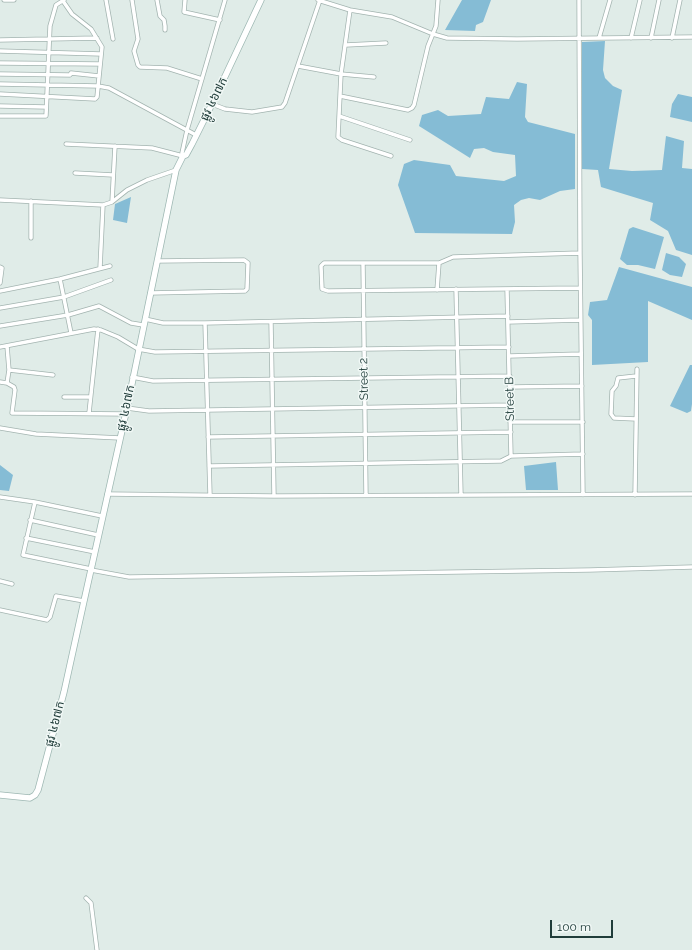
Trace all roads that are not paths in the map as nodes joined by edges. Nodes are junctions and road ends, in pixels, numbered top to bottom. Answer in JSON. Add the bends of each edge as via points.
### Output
{"nodes":[{"id":1,"x":4,"y":0,"type":"edge"},
{"id":2,"x":14,"y":0,"type":"edge"},
{"id":3,"x":64,"y":0,"type":"edge"},
{"id":4,"x":106,"y":0,"type":"edge"},
{"id":5,"x":132,"y":0,"type":"edge"},
{"id":6,"x":157,"y":0,"type":"edge"},
{"id":7,"x":185,"y":0,"type":"edge"},
{"id":8,"x":225,"y":0,"type":"edge"},
{"id":9,"x":262,"y":0,"type":"edge"},
{"id":10,"x":319,"y":0,"type":"edge"},
{"id":11,"x":438,"y":0,"type":"edge"},
{"id":12,"x":579,"y":0,"type":"edge"},
{"id":13,"x":610,"y":0,"type":"edge"},
{"id":14,"x":640,"y":0,"type":"edge"},
{"id":15,"x":660,"y":0,"type":"edge"},
{"id":16,"x":680,"y":0,"type":"edge"},
{"id":17,"x":350,"y":10,"type":"junction"},
{"id":18,"x":220,"y":20,"type":"junction"},
{"id":19,"x":165,"y":30,"type":"dead end"},
{"id":20,"x":433,"y":34,"type":"junction"},
{"id":21,"x":692,"y":37,"type":"edge"},
{"id":22,"x":97,"y":38,"type":"junction"},
{"id":23,"x":579,"y":38,"type":"junction"},
{"id":24,"x":599,"y":38,"type":"junction"},
{"id":25,"x":631,"y":38,"type":"junction"},
{"id":26,"x":652,"y":38,"type":"junction"},
{"id":27,"x":672,"y":38,"type":"junction"},
{"id":28,"x":113,"y":39,"type":"dead end"},
{"id":29,"x":0,"y":40,"type":"edge"},
{"id":30,"x":49,"y":40,"type":"junction"},
{"id":31,"x":386,"y":43,"type":"dead end"},
{"id":32,"x":346,"y":45,"type":"junction"},
{"id":33,"x":0,"y":51,"type":"edge"},
{"id":34,"x":48,"y":52,"type":"junction"},
{"id":35,"x":101,"y":54,"type":"junction"},
{"id":36,"x":0,"y":63,"type":"edge"},
{"id":37,"x":47,"y":63,"type":"junction"},
{"id":38,"x":100,"y":64,"type":"junction"},
{"id":39,"x":298,"y":66,"type":"junction"},
{"id":40,"x":0,"y":74,"type":"edge"},
{"id":41,"x":47,"y":74,"type":"junction"},
{"id":42,"x":341,"y":74,"type":"junction"},
{"id":43,"x":99,"y":76,"type":"junction"},
{"id":44,"x":374,"y":77,"type":"dead end"},
{"id":45,"x":202,"y":79,"type":"junction"},
{"id":46,"x":0,"y":84,"type":"edge"},
{"id":47,"x":47,"y":84,"type":"junction"},
{"id":48,"x":98,"y":86,"type":"junction"},
{"id":49,"x":0,"y":94,"type":"edge"},
{"id":50,"x":46,"y":96,"type":"junction"},
{"id":51,"x":340,"y":96,"type":"junction"},
{"id":52,"x":212,"y":104,"type":"junction"},
{"id":53,"x":0,"y":106,"type":"edge"},
{"id":54,"x":46,"y":107,"type":"junction"},
{"id":55,"x":0,"y":116,"type":"edge"},
{"id":56,"x":339,"y":116,"type":"junction"},
{"id":57,"x":187,"y":130,"type":"junction"},
{"id":58,"x":196,"y":135,"type":"junction"},
{"id":59,"x":410,"y":140,"type":"dead end"},
{"id":60,"x":66,"y":144,"type":"dead end"},
{"id":61,"x":115,"y":146,"type":"junction"},
{"id":62,"x":183,"y":156,"type":"junction"},
{"id":63,"x":391,"y":156,"type":"dead end"},
{"id":64,"x":176,"y":170,"type":"junction"},
{"id":65,"x":75,"y":173,"type":"dead end"},
{"id":66,"x":113,"y":175,"type":"junction"},
{"id":67,"x":0,"y":200,"type":"edge"},
{"id":68,"x":31,"y":201,"type":"junction"},
{"id":69,"x":112,"y":202,"type":"junction"},
{"id":70,"x":102,"y":205,"type":"junction"},
{"id":71,"x":31,"y":238,"type":"dead end"},
{"id":72,"x":580,"y":253,"type":"junction"},
{"id":73,"x":157,"y":261,"type":"junction"},
{"id":74,"x":363,"y":263,"type":"junction"},
{"id":75,"x":439,"y":263,"type":"junction"},
{"id":76,"x":110,"y":266,"type":"dead end"},
{"id":77,"x":0,"y":267,"type":"edge"},
{"id":78,"x":100,"y":268,"type":"junction"},
{"id":79,"x":60,"y":279,"type":"junction"},
{"id":80,"x":112,"y":280,"type":"dead end"},
{"id":81,"x":0,"y":283,"type":"edge"},
{"id":82,"x":579,"y":288,"type":"junction"},
{"id":83,"x":456,"y":289,"type":"junction"},
{"id":84,"x":507,"y":289,"type":"junction"},
{"id":85,"x":362,"y":290,"type":"junction"},
{"id":86,"x":437,"y":290,"type":"junction"},
{"id":87,"x":0,"y":291,"type":"edge"},
{"id":88,"x":150,"y":293,"type":"junction"},
{"id":89,"x":64,"y":297,"type":"junction"},
{"id":90,"x":0,"y":308,"type":"edge"},
{"id":91,"x":68,"y":315,"type":"junction"},
{"id":92,"x":508,"y":316,"type":"junction"},
{"id":93,"x":457,"y":318,"type":"junction"},
{"id":94,"x":580,"y":320,"type":"junction"},
{"id":95,"x":362,"y":321,"type":"junction"},
{"id":96,"x":144,"y":322,"type":"junction"},
{"id":97,"x":271,"y":322,"type":"junction"},
{"id":98,"x":508,"y":322,"type":"junction"},
{"id":99,"x":205,"y":323,"type":"junction"},
{"id":100,"x":0,"y":326,"type":"edge"},
{"id":101,"x":98,"y":329,"type":"junction"},
{"id":102,"x":71,"y":333,"type":"junction"},
{"id":103,"x":7,"y":346,"type":"junction"},
{"id":104,"x":0,"y":347,"type":"edge"},
{"id":105,"x":457,"y":347,"type":"junction"},
{"id":106,"x":509,"y":347,"type":"junction"},
{"id":107,"x":138,"y":349,"type":"junction"},
{"id":108,"x":363,"y":349,"type":"junction"},
{"id":109,"x":272,"y":350,"type":"junction"},
{"id":110,"x":206,"y":351,"type":"junction"},
{"id":111,"x":581,"y":354,"type":"junction"},
{"id":112,"x":509,"y":356,"type":"junction"},
{"id":113,"x":636,"y":368,"type":"dead end"},
{"id":114,"x":9,"y":370,"type":"junction"},
{"id":115,"x":53,"y":375,"type":"dead end"},
{"id":116,"x":510,"y":376,"type":"junction"},
{"id":117,"x":636,"y":376,"type":"junction"},
{"id":118,"x":132,"y":377,"type":"junction"},
{"id":119,"x":458,"y":377,"type":"junction"},
{"id":120,"x":364,"y":378,"type":"junction"},
{"id":121,"x":272,"y":379,"type":"junction"},
{"id":122,"x":207,"y":380,"type":"junction"},
{"id":123,"x":0,"y":382,"type":"edge"},
{"id":124,"x":8,"y":383,"type":"junction"},
{"id":125,"x":582,"y":386,"type":"junction"},
{"id":126,"x":510,"y":387,"type":"junction"},
{"id":127,"x":64,"y":397,"type":"dead end"},
{"id":128,"x":90,"y":397,"type":"junction"},
{"id":129,"x":459,"y":405,"type":"junction"},
{"id":130,"x":510,"y":405,"type":"junction"},
{"id":131,"x":364,"y":407,"type":"junction"},
{"id":132,"x":273,"y":409,"type":"junction"},
{"id":133,"x":208,"y":410,"type":"junction"},
{"id":134,"x":126,"y":411,"type":"junction"},
{"id":135,"x":89,"y":413,"type":"junction"},
{"id":136,"x":636,"y":419,"type":"junction"},
{"id":137,"x":510,"y":422,"type":"junction"},
{"id":138,"x":583,"y":422,"type":"junction"},
{"id":139,"x":0,"y":428,"type":"edge"},
{"id":140,"x":459,"y":432,"type":"junction"},
{"id":141,"x":511,"y":432,"type":"junction"},
{"id":142,"x":365,"y":434,"type":"junction"},
{"id":143,"x":273,"y":436,"type":"junction"},
{"id":144,"x":208,"y":437,"type":"junction"},
{"id":145,"x":120,"y":438,"type":"junction"},
{"id":146,"x":583,"y":454,"type":"junction"},
{"id":147,"x":511,"y":456,"type":"junction"},
{"id":148,"x":460,"y":461,"type":"junction"},
{"id":149,"x":365,"y":464,"type":"junction"},
{"id":150,"x":274,"y":465,"type":"junction"},
{"id":151,"x":209,"y":466,"type":"junction"},
{"id":152,"x":107,"y":494,"type":"junction"},
{"id":153,"x":692,"y":494,"type":"edge"},
{"id":154,"x":210,"y":495,"type":"junction"},
{"id":155,"x":366,"y":495,"type":"junction"},
{"id":156,"x":461,"y":495,"type":"junction"},
{"id":157,"x":583,"y":495,"type":"junction"},
{"id":158,"x":635,"y":495,"type":"junction"},
{"id":159,"x":274,"y":496,"type":"junction"},
{"id":160,"x":0,"y":497,"type":"edge"},
{"id":161,"x":34,"y":502,"type":"junction"},
{"id":162,"x":102,"y":516,"type":"junction"},
{"id":163,"x":30,"y":520,"type":"junction"},
{"id":164,"x":98,"y":535,"type":"junction"},
{"id":165,"x":26,"y":538,"type":"junction"},
{"id":166,"x":95,"y":552,"type":"junction"},
{"id":167,"x":692,"y":567,"type":"edge"},
{"id":168,"x":91,"y":570,"type":"junction"},
{"id":169,"x":0,"y":581,"type":"edge"},
{"id":170,"x":12,"y":584,"type":"dead end"},
{"id":171,"x":84,"y":601,"type":"junction"},
{"id":172,"x":0,"y":610,"type":"edge"},
{"id":173,"x":0,"y":795,"type":"edge"},
{"id":174,"x":86,"y":898,"type":"dead end"},
{"id":175,"x":97,"y":950,"type":"edge"}],
"edges":[{"from":1,"to":2,"type":"street"},
{"from":3,"to":22,"type":"street","via":[[72,14],[91,29]]},
{"from":3,"to":30,"type":"street","via":[[56,5],[52,13]]},
{"from":4,"to":28,"type":"street"},
{"from":5,"to":45,"type":"street","via":[[138,39],[134,51],[138,65],[167,68]]},
{"from":6,"to":19,"type":"street"},
{"from":7,"to":18,"type":"street","via":[[184,12]]},
{"from":8,"to":18,"type":"street"},
{"from":9,"to":52,"type":"street","name":"ផ្លូវ ៤៦៧ក"},
{"from":10,"to":17,"type":"street"},
{"from":10,"to":39,"type":"street"},
{"from":11,"to":20,"type":"street"},
{"from":12,"to":23,"type":"street"},
{"from":13,"to":24,"type":"street"},
{"from":14,"to":25,"type":"street"},
{"from":15,"to":26,"type":"street"},
{"from":16,"to":27,"type":"street"},
{"from":17,"to":20,"type":"street","via":[[392,17]]},
{"from":17,"to":32,"type":"street"},
{"from":18,"to":45,"type":"street"},
{"from":20,"to":23,"type":"street","via":[[447,38]]},
{"from":20,"to":51,"type":"street","via":[[412,108],[408,110]]},
{"from":21,"to":27,"type":"street"},
{"from":22,"to":30,"type":"street"},
{"from":22,"to":35,"type":"street","via":[[102,47]]},
{"from":23,"to":24,"type":"street"},
{"from":23,"to":72,"type":"street"},
{"from":24,"to":25,"type":"street"},
{"from":25,"to":26,"type":"street"},
{"from":26,"to":27,"type":"street"},
{"from":29,"to":30,"type":"street"},
{"from":30,"to":34,"type":"street"},
{"from":31,"to":32,"type":"street"},
{"from":32,"to":42,"type":"street"},
{"from":33,"to":34,"type":"street"},
{"from":34,"to":35,"type":"street"},
{"from":34,"to":37,"type":"street"},
{"from":35,"to":38,"type":"street"},
{"from":36,"to":37,"type":"street"},
{"from":37,"to":38,"type":"street"},
{"from":37,"to":41,"type":"street"},
{"from":38,"to":43,"type":"street"},
{"from":39,"to":42,"type":"street"},
{"from":39,"to":52,"type":"street","via":[[282,107],[252,112],[225,109]]},
{"from":40,"to":41,"type":"street"},
{"from":41,"to":43,"type":"street"},
{"from":41,"to":47,"type":"street"},
{"from":42,"to":44,"type":"street"},
{"from":42,"to":51,"type":"street"},
{"from":43,"to":48,"type":"street"},
{"from":45,"to":57,"type":"street"},
{"from":46,"to":47,"type":"street"},
{"from":47,"to":48,"type":"street"},
{"from":47,"to":50,"type":"street"},
{"from":48,"to":50,"type":"street","via":[[98,95],[95,99]]},
{"from":48,"to":57,"type":"street","via":[[118,92]]},
{"from":49,"to":50,"type":"street"},
{"from":50,"to":54,"type":"street"},
{"from":51,"to":56,"type":"street"},
{"from":52,"to":58,"type":"street","name":"ផ្លូវ ៤៦៧ក"},
{"from":53,"to":54,"type":"street"},
{"from":54,"to":55,"type":"street","via":[[45,116]]},
{"from":56,"to":59,"type":"street"},
{"from":56,"to":63,"type":"street","via":[[340,138]]},
{"from":57,"to":58,"type":"street"},
{"from":57,"to":62,"type":"street"},
{"from":58,"to":62,"type":"street","name":"ផ្លូវ ៤៦៧ក","via":[[186,155]]},
{"from":60,"to":61,"type":"street"},
{"from":61,"to":62,"type":"street","via":[[152,148]]},
{"from":61,"to":66,"type":"street"},
{"from":62,"to":64,"type":"street","name":"ផ្លូវ ៤៦៧ក"},
{"from":64,"to":69,"type":"street","via":[[134,187]]},
{"from":64,"to":73,"type":"street","name":"ផ្លូវ ៤៦៧ក"},
{"from":65,"to":66,"type":"street"},
{"from":66,"to":69,"type":"street"},
{"from":67,"to":68,"type":"street"},
{"from":68,"to":70,"type":"street"},
{"from":68,"to":71,"type":"street"},
{"from":69,"to":70,"type":"street"},
{"from":70,"to":78,"type":"street"},
{"from":72,"to":75,"type":"street","via":[[453,257]]},
{"from":72,"to":82,"type":"street"},
{"from":73,"to":88,"type":"street","name":"ផ្លូវ ៤៦៧ក"},
{"from":73,"to":88,"type":"street","via":[[244,260],[248,263],[247,289]]},
{"from":74,"to":75,"type":"street"},
{"from":74,"to":85,"type":"street","name":"Street 2"},
{"from":74,"to":85,"type":"street","via":[[324,263],[322,266],[322,289]]},
{"from":75,"to":86,"type":"street"},
{"from":76,"to":78,"type":"street"},
{"from":77,"to":81,"type":"street"},
{"from":78,"to":79,"type":"street"},
{"from":79,"to":87,"type":"street"},
{"from":79,"to":89,"type":"street"},
{"from":80,"to":89,"type":"street"},
{"from":82,"to":84,"type":"street"},
{"from":82,"to":94,"type":"street"},
{"from":83,"to":84,"type":"street"},
{"from":83,"to":86,"type":"street"},
{"from":83,"to":93,"type":"street"},
{"from":84,"to":92,"type":"street","name":"Street B"},
{"from":85,"to":86,"type":"street"},
{"from":85,"to":95,"type":"street","name":"Street 2"},
{"from":88,"to":96,"type":"street","name":"ផ្លូវ ៤៦៧ក"},
{"from":89,"to":90,"type":"street"},
{"from":89,"to":91,"type":"street"},
{"from":91,"to":96,"type":"street","via":[[99,306],[131,323]]},
{"from":91,"to":100,"type":"street"},
{"from":91,"to":102,"type":"street"},
{"from":92,"to":93,"type":"street"},
{"from":92,"to":98,"type":"street","name":"Street B"},
{"from":93,"to":95,"type":"street"},
{"from":93,"to":105,"type":"street"},
{"from":94,"to":98,"type":"street"},
{"from":94,"to":111,"type":"street"},
{"from":95,"to":97,"type":"street"},
{"from":95,"to":108,"type":"street","name":"Street 2"},
{"from":96,"to":99,"type":"street"},
{"from":96,"to":107,"type":"street","name":"ផ្លូវ ៤៦៧ក"},
{"from":97,"to":99,"type":"street"},
{"from":97,"to":109,"type":"street"},
{"from":98,"to":106,"type":"street","name":"Street B"},
{"from":99,"to":110,"type":"street"},
{"from":101,"to":102,"type":"street"},
{"from":101,"to":107,"type":"street"},
{"from":101,"to":128,"type":"street"},
{"from":102,"to":103,"type":"street"},
{"from":103,"to":104,"type":"street"},
{"from":103,"to":114,"type":"street"},
{"from":105,"to":106,"type":"street"},
{"from":105,"to":108,"type":"street"},
{"from":105,"to":119,"type":"street"},
{"from":106,"to":112,"type":"street","name":"Street B"},
{"from":107,"to":110,"type":"street","via":[[154,352]]},
{"from":107,"to":118,"type":"street","name":"ផ្លូវ ៤៦៧ក"},
{"from":108,"to":109,"type":"street"},
{"from":108,"to":120,"type":"street","name":"Street 2"},
{"from":109,"to":110,"type":"street"},
{"from":109,"to":121,"type":"street"},
{"from":110,"to":122,"type":"street"},
{"from":111,"to":112,"type":"street"},
{"from":111,"to":125,"type":"street"},
{"from":112,"to":116,"type":"street","name":"Street B"},
{"from":113,"to":117,"type":"street"},
{"from":114,"to":115,"type":"street"},
{"from":114,"to":124,"type":"street"},
{"from":116,"to":119,"type":"street"},
{"from":116,"to":126,"type":"street","name":"Street B"},
{"from":117,"to":136,"type":"street"},
{"from":117,"to":136,"type":"street","via":[[618,378],[612,391],[611,414],[614,418]]},
{"from":118,"to":122,"type":"street","via":[[153,381]]},
{"from":118,"to":134,"type":"street","name":"ផ្លូវ ៤៦៧ក"},
{"from":119,"to":120,"type":"street"},
{"from":119,"to":129,"type":"street"},
{"from":120,"to":121,"type":"street"},
{"from":120,"to":131,"type":"street","name":"Street 2"},
{"from":121,"to":122,"type":"street"},
{"from":121,"to":132,"type":"street"},
{"from":122,"to":133,"type":"street"},
{"from":123,"to":124,"type":"street"},
{"from":124,"to":135,"type":"street","via":[[15,390],[12,413]]},
{"from":125,"to":126,"type":"street"},
{"from":125,"to":138,"type":"street"},
{"from":126,"to":130,"type":"street","name":"Street B"},
{"from":127,"to":128,"type":"street"},
{"from":128,"to":135,"type":"street"},
{"from":129,"to":130,"type":"street"},
{"from":129,"to":131,"type":"street"},
{"from":129,"to":140,"type":"street"},
{"from":130,"to":137,"type":"street","name":"Street B"},
{"from":131,"to":132,"type":"street"},
{"from":131,"to":142,"type":"street","name":"Street 2"},
{"from":132,"to":133,"type":"street"},
{"from":132,"to":143,"type":"street"},
{"from":133,"to":134,"type":"street"},
{"from":133,"to":144,"type":"street"},
{"from":134,"to":135,"type":"street"},
{"from":134,"to":145,"type":"street","name":"ផ្លូវ ៤៦៧ក"},
{"from":136,"to":158,"type":"street"},
{"from":137,"to":138,"type":"street"},
{"from":137,"to":141,"type":"street","name":"Street B"},
{"from":138,"to":146,"type":"street"},
{"from":139,"to":145,"type":"street","via":[[36,434]]},
{"from":140,"to":141,"type":"street"},
{"from":140,"to":142,"type":"street"},
{"from":140,"to":148,"type":"street"},
{"from":141,"to":147,"type":"street","name":"Street B"},
{"from":142,"to":143,"type":"street"},
{"from":142,"to":149,"type":"street","name":"Street 2"},
{"from":143,"to":144,"type":"street"},
{"from":143,"to":150,"type":"street"},
{"from":144,"to":151,"type":"street"},
{"from":145,"to":152,"type":"street","name":"ផ្លូវ ៤៦៧ក"},
{"from":146,"to":147,"type":"street"},
{"from":146,"to":157,"type":"street"},
{"from":147,"to":148,"type":"street","via":[[501,461]]},
{"from":148,"to":149,"type":"street"},
{"from":148,"to":156,"type":"street"},
{"from":149,"to":150,"type":"street"},
{"from":149,"to":155,"type":"street","name":"Street 2"},
{"from":150,"to":151,"type":"street"},
{"from":150,"to":159,"type":"street"},
{"from":151,"to":154,"type":"street"},
{"from":152,"to":154,"type":"street"},
{"from":152,"to":162,"type":"street","name":"ផ្លូវ ៤៦៧ក"},
{"from":153,"to":158,"type":"street"},
{"from":154,"to":159,"type":"street"},
{"from":155,"to":156,"type":"street"},
{"from":155,"to":159,"type":"street"},
{"from":156,"to":157,"type":"street"},
{"from":157,"to":158,"type":"street"},
{"from":160,"to":161,"type":"street"},
{"from":161,"to":162,"type":"street"},
{"from":161,"to":163,"type":"street"},
{"from":162,"to":164,"type":"street","name":"ផ្លូវ ៤៦៧ក"},
{"from":163,"to":164,"type":"street"},
{"from":163,"to":165,"type":"street"},
{"from":164,"to":166,"type":"street","name":"ផ្លូវ ៤៦៧ក"},
{"from":165,"to":166,"type":"street"},
{"from":165,"to":168,"type":"street","via":[[23,555]]},
{"from":166,"to":168,"type":"street","name":"ផ្លូវ ៤៦៧ក"},
{"from":167,"to":168,"type":"street","via":[[129,577]]},
{"from":168,"to":171,"type":"street","name":"ផ្លូវ ៤៦៧ក"},
{"from":169,"to":170,"type":"street"},
{"from":171,"to":172,"type":"street","via":[[56,596],[47,620]]},
{"from":171,"to":173,"type":"street","name":"ផ្លូវ ៤៦៧ក","via":[[64,692],[38,790],[30,798]]},
{"from":174,"to":175,"type":"street","via":[[91,903]]}]}
